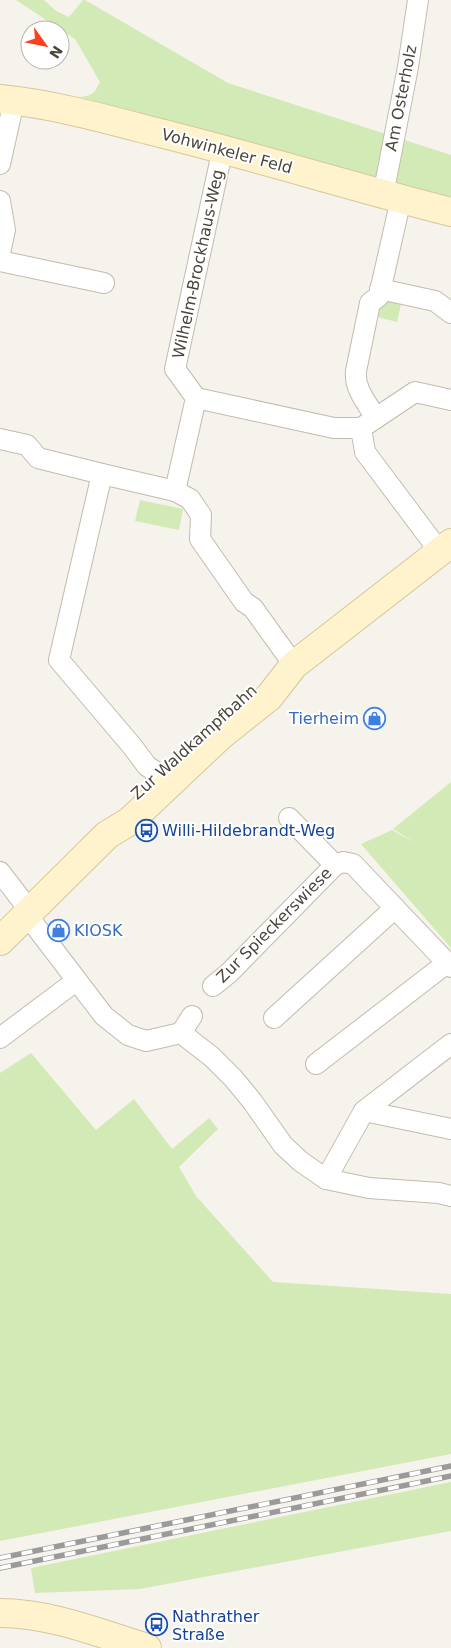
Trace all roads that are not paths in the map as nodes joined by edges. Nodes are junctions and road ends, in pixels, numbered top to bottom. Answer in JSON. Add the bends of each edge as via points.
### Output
{"nodes":[{"id":1,"x":418,"y":0,"type":"edge"},
{"id":2,"x":7,"y":100,"type":"edge"},
{"id":3,"x":223,"y":148,"type":"junction"},
{"id":4,"x":0,"y":164,"type":"edge"},
{"id":5,"x":392,"y":197,"type":"junction"},
{"id":6,"x":0,"y":201,"type":"edge"},
{"id":7,"x":451,"y":212,"type":"edge"},
{"id":8,"x":0,"y":253,"type":"edge"},
{"id":9,"x":0,"y":261,"type":"edge"},
{"id":10,"x":104,"y":283,"type":"dead end"},
{"id":11,"x":380,"y":289,"type":"junction"},
{"id":12,"x":451,"y":313,"type":"edge"},
{"id":13,"x":196,"y":398,"type":"junction"},
{"id":14,"x":451,"y":400,"type":"edge"},
{"id":15,"x":368,"y":423,"type":"junction"},
{"id":16,"x":0,"y":439,"type":"edge"},
{"id":17,"x":102,"y":474,"type":"junction"},
{"id":18,"x":174,"y":491,"type":"junction"},
{"id":19,"x":446,"y":548,"type":"edge"},
{"id":20,"x":294,"y":665,"type":"junction"},
{"id":21,"x":156,"y":772,"type":"junction"},
{"id":22,"x":290,"y":818,"type":"dead end"},
{"id":23,"x":107,"y":835,"type":"junction"},
{"id":24,"x":335,"y":865,"type":"junction"},
{"id":25,"x":0,"y":872,"type":"edge"},
{"id":26,"x":395,"y":908,"type":"junction"},
{"id":27,"x":28,"y":913,"type":"junction"},
{"id":28,"x":0,"y":941,"type":"edge"},
{"id":29,"x":449,"y":965,"type":"edge"},
{"id":30,"x":76,"y":981,"type":"junction"},
{"id":31,"x":213,"y":986,"type":"dead end"},
{"id":32,"x":192,"y":1016,"type":"dead end"},
{"id":33,"x":274,"y":1018,"type":"dead end"},
{"id":34,"x":181,"y":1034,"type":"junction"},
{"id":35,"x":0,"y":1038,"type":"edge"},
{"id":36,"x":451,"y":1044,"type":"edge"},
{"id":37,"x":316,"y":1064,"type":"dead end"},
{"id":38,"x":364,"y":1111,"type":"junction"},
{"id":39,"x":451,"y":1129,"type":"edge"},
{"id":40,"x":326,"y":1179,"type":"junction"},
{"id":41,"x":451,"y":1196,"type":"edge"},
{"id":42,"x":0,"y":1613,"type":"edge"},
{"id":43,"x":147,"y":1648,"type":"edge"}],
"edges":[{"from":1,"to":5,"type":"street","name":"Am Osterholz"},
{"from":2,"to":3,"type":"main road","name":"Vohwinkeler Feld","via":[[57,107]]},
{"from":2,"to":4,"type":"street"},
{"from":3,"to":5,"type":"main road","name":"Vohwinkeler Feld"},
{"from":3,"to":13,"type":"street","name":"Wilhelm-Brockhaus-Weg","via":[[175,368]]},
{"from":5,"to":7,"type":"main road","name":"Vohwinkeler Feld"},
{"from":5,"to":11,"type":"street","name":"Am Osterholz"},
{"from":6,"to":8,"type":"street","via":[[5,230]]},
{"from":9,"to":10,"type":"street"},
{"from":11,"to":12,"type":"street","via":[[435,301]]},
{"from":11,"to":15,"type":"street","name":"Am Osterholz","via":[[379,296],[370,302],[355,379]]},
{"from":13,"to":15,"type":"street","via":[[334,428]]},
{"from":13,"to":18,"type":"street"},
{"from":14,"to":15,"type":"street","via":[[415,392]]},
{"from":15,"to":19,"type":"street","via":[[365,452]]},
{"from":16,"to":17,"type":"street","via":[[27,445],[38,458]]},
{"from":17,"to":18,"type":"street"},
{"from":17,"to":21,"type":"street","via":[[59,660],[147,766]]},
{"from":18,"to":20,"type":"street","via":[[190,499],[201,515],[200,539]]},
{"from":19,"to":20,"type":"main road","name":"Zur Waldkampfbahn"},
{"from":20,"to":21,"type":"main road","name":"Zur Waldkampfbahn","via":[[272,673]]},
{"from":20,"to":23,"type":"main road","name":"Zur Waldkampfbahn","via":[[269,697],[220,736],[130,821]]},
{"from":21,"to":23,"type":"main road","name":"Zur Waldkampfbahn","via":[[120,809]]},
{"from":22,"to":24,"type":"street","name":"Zur Spieckerswiese"},
{"from":23,"to":27,"type":"main road","name":"Zur Waldkampfbahn"},
{"from":24,"to":26,"type":"street","name":"Zur Spieckerswiese","via":[[343,862],[353,864]]},
{"from":24,"to":31,"type":"street","name":"Zur Spieckerswiese"},
{"from":25,"to":27,"type":"street"},
{"from":26,"to":29,"type":"street","name":"Zur Spieckerswiese"},
{"from":26,"to":33,"type":"street"},
{"from":27,"to":28,"type":"main road","name":"Zur Waldkampfbahn"},
{"from":27,"to":30,"type":"street"},
{"from":29,"to":37,"type":"street","name":"Zur Spieckerswiese"},
{"from":30,"to":34,"type":"street","via":[[104,1016],[128,1035],[146,1041]]},
{"from":30,"to":35,"type":"street"},
{"from":32,"to":34,"type":"street"},
{"from":34,"to":40,"type":"street","via":[[233,1078],[283,1145]]},
{"from":36,"to":38,"type":"street"},
{"from":38,"to":39,"type":"street"},
{"from":38,"to":40,"type":"street"},
{"from":40,"to":41,"type":"street","via":[[369,1188]]},
{"from":42,"to":43,"type":"main road","via":[[22,1613],[61,1622]]}]}
